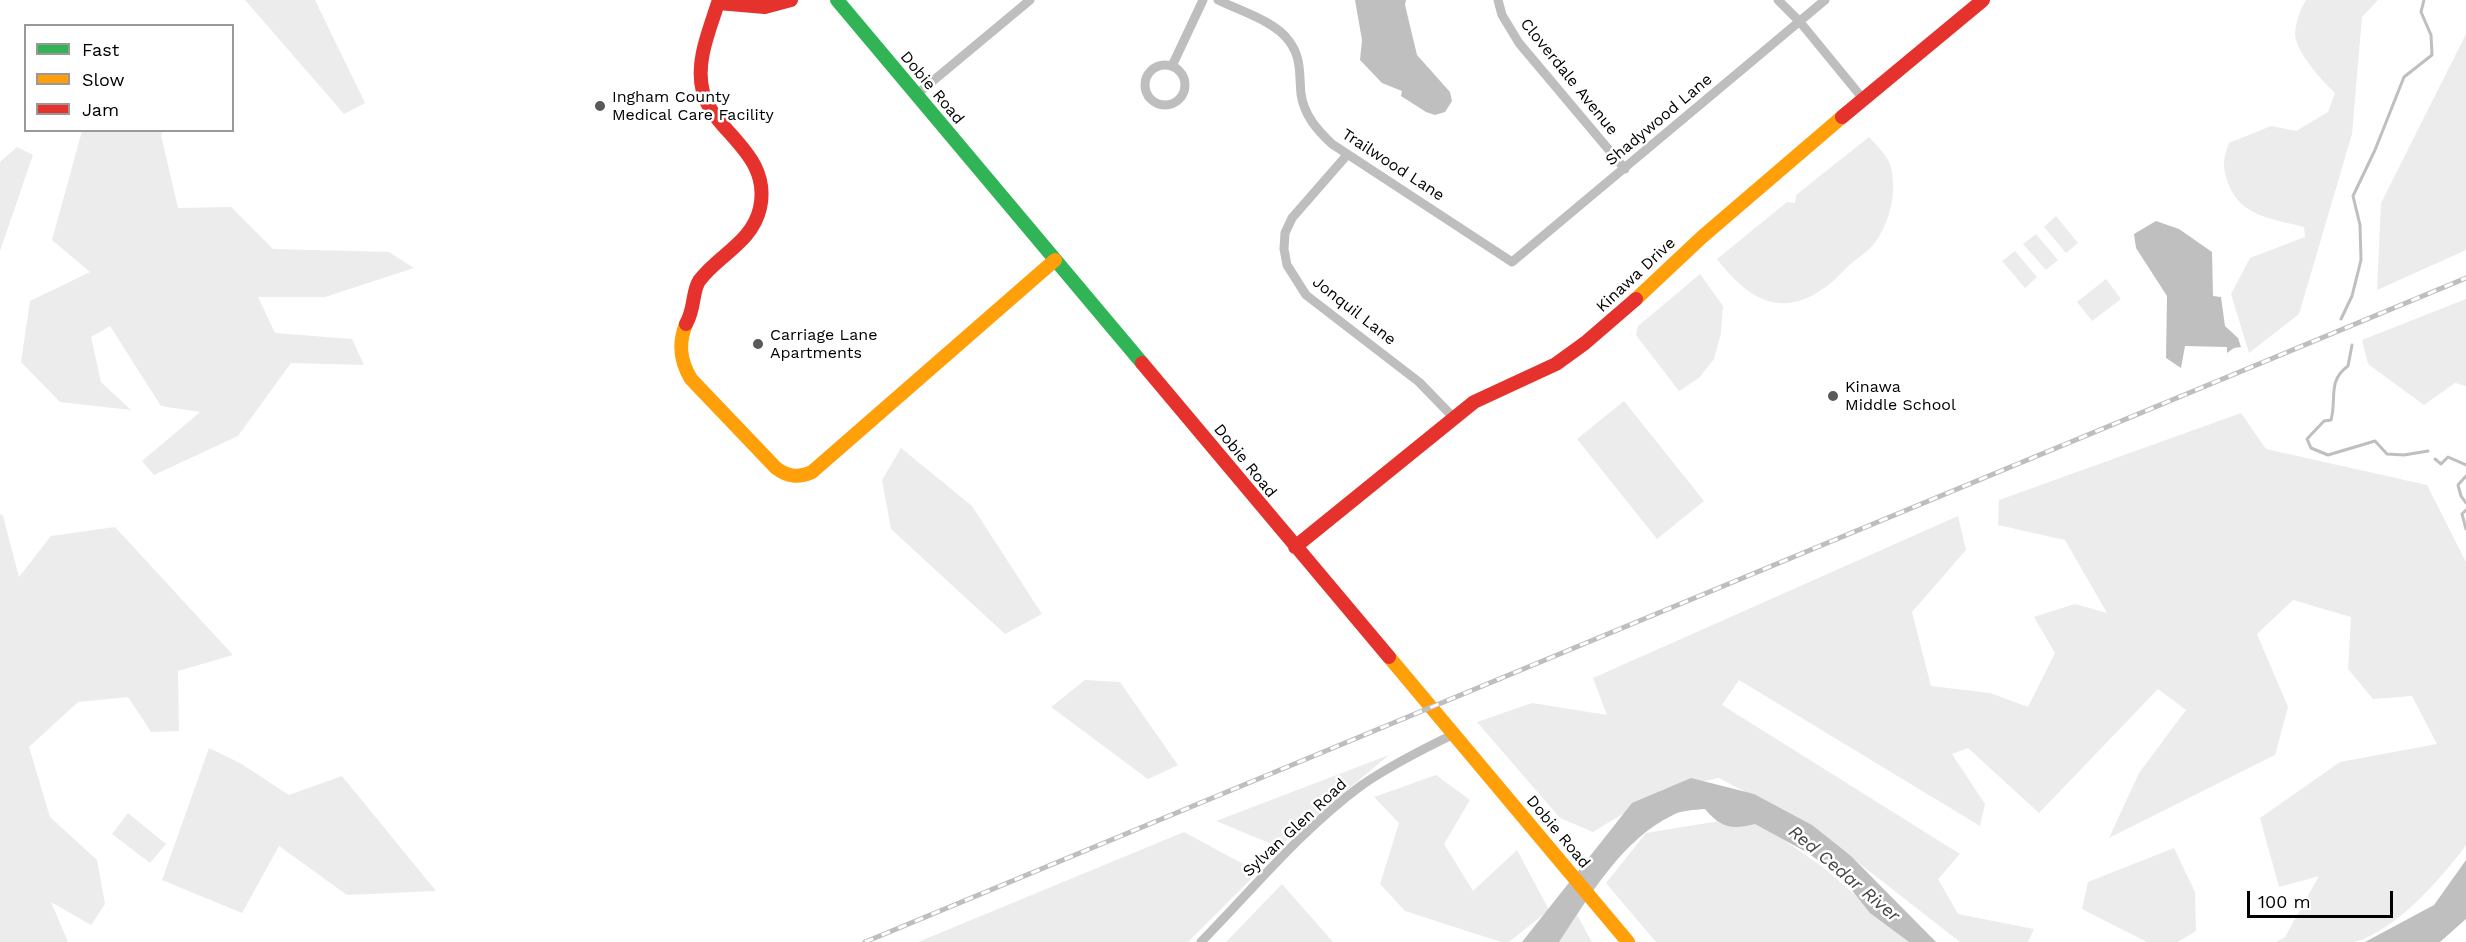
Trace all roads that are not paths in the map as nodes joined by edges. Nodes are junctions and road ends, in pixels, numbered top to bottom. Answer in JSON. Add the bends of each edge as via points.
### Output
{"nodes":[{"id":1,"x":791,"y":0,"type":"edge"},
{"id":2,"x":837,"y":0,"type":"edge"},
{"id":3,"x":1030,"y":0,"type":"edge"},
{"id":4,"x":1203,"y":0,"type":"edge"},
{"id":5,"x":1218,"y":0,"type":"edge"},
{"id":6,"x":1498,"y":0,"type":"edge"},
{"id":7,"x":1778,"y":0,"type":"edge"},
{"id":8,"x":1825,"y":0,"type":"edge"},
{"id":9,"x":1983,"y":0,"type":"edge"},
{"id":10,"x":1800,"y":22,"type":"junction"},
{"id":11,"x":1172,"y":66,"type":"junction"},
{"id":12,"x":916,"y":95,"type":"junction"},
{"id":13,"x":1864,"y":100,"type":"junction"},
{"id":14,"x":1347,"y":154,"type":"junction"},
{"id":15,"x":1624,"y":169,"type":"junction"},
{"id":16,"x":1055,"y":260,"type":"junction"},
{"id":17,"x":1512,"y":262,"type":"joint"},
{"id":18,"x":1453,"y":417,"type":"junction"},
{"id":19,"x":1295,"y":547,"type":"junction"},
{"id":20,"x":1454,"y":734,"type":"junction"},
{"id":21,"x":1201,"y":942,"type":"edge"},
{"id":22,"x":1628,"y":942,"type":"edge"}],
"edges":[{"from":1,"to":16,"type":"street","via":[[765,7],[718,3],[702,61],[702,87],[709,105],[754,162],[761,199],[748,234],[698,283],[694,310],[680,342],[681,357],[691,380],[776,468],[794,477],[812,472]]},
{"from":2,"to":12,"type":"street","name":"Dobie Road"},
{"from":3,"to":12,"type":"street"},
{"from":4,"to":11,"type":"street"},
{"from":5,"to":14,"type":"street","name":"Trailwood Lane","via":[[1278,30],[1290,42],[1297,56],[1307,114],[1321,133]]},
{"from":6,"to":15,"type":"street","name":"Cloverdale Avenue","via":[[1519,44]]},
{"from":7,"to":10,"type":"street"},
{"from":8,"to":10,"type":"street","name":"Shadywood Lane"},
{"from":9,"to":13,"type":"street","name":"Kinawa Drive"},
{"from":10,"to":13,"type":"street"},
{"from":10,"to":15,"type":"street","name":"Shadywood Lane"},
{"from":11,"to":11,"type":"street","via":[[1159,66],[1149,73],[1146,92],[1155,102],[1167,105],[1183,94],[1185,81]]},
{"from":12,"to":16,"type":"street","name":"Dobie Road"},
{"from":13,"to":18,"type":"street","name":"Kinawa Drive","via":[[1568,357],[1548,370],[1496,389]]},
{"from":14,"to":17,"type":"street","name":"Trailwood Lane"},
{"from":14,"to":18,"type":"street","name":"Jonquil Lane","via":[[1292,218],[1285,233],[1287,265],[1306,295],[1419,382]]},
{"from":15,"to":17,"type":"street","name":"Shadywood Lane"},
{"from":16,"to":19,"type":"street","name":"Dobie Road"},
{"from":18,"to":19,"type":"street","name":"Kinawa Drive"},
{"from":19,"to":20,"type":"street","name":"Dobie Road"},
{"from":20,"to":21,"type":"street","name":"Sylvan Glen Road","via":[[1380,774],[1342,801]]},
{"from":20,"to":22,"type":"street","name":"Dobie Road"}]}
